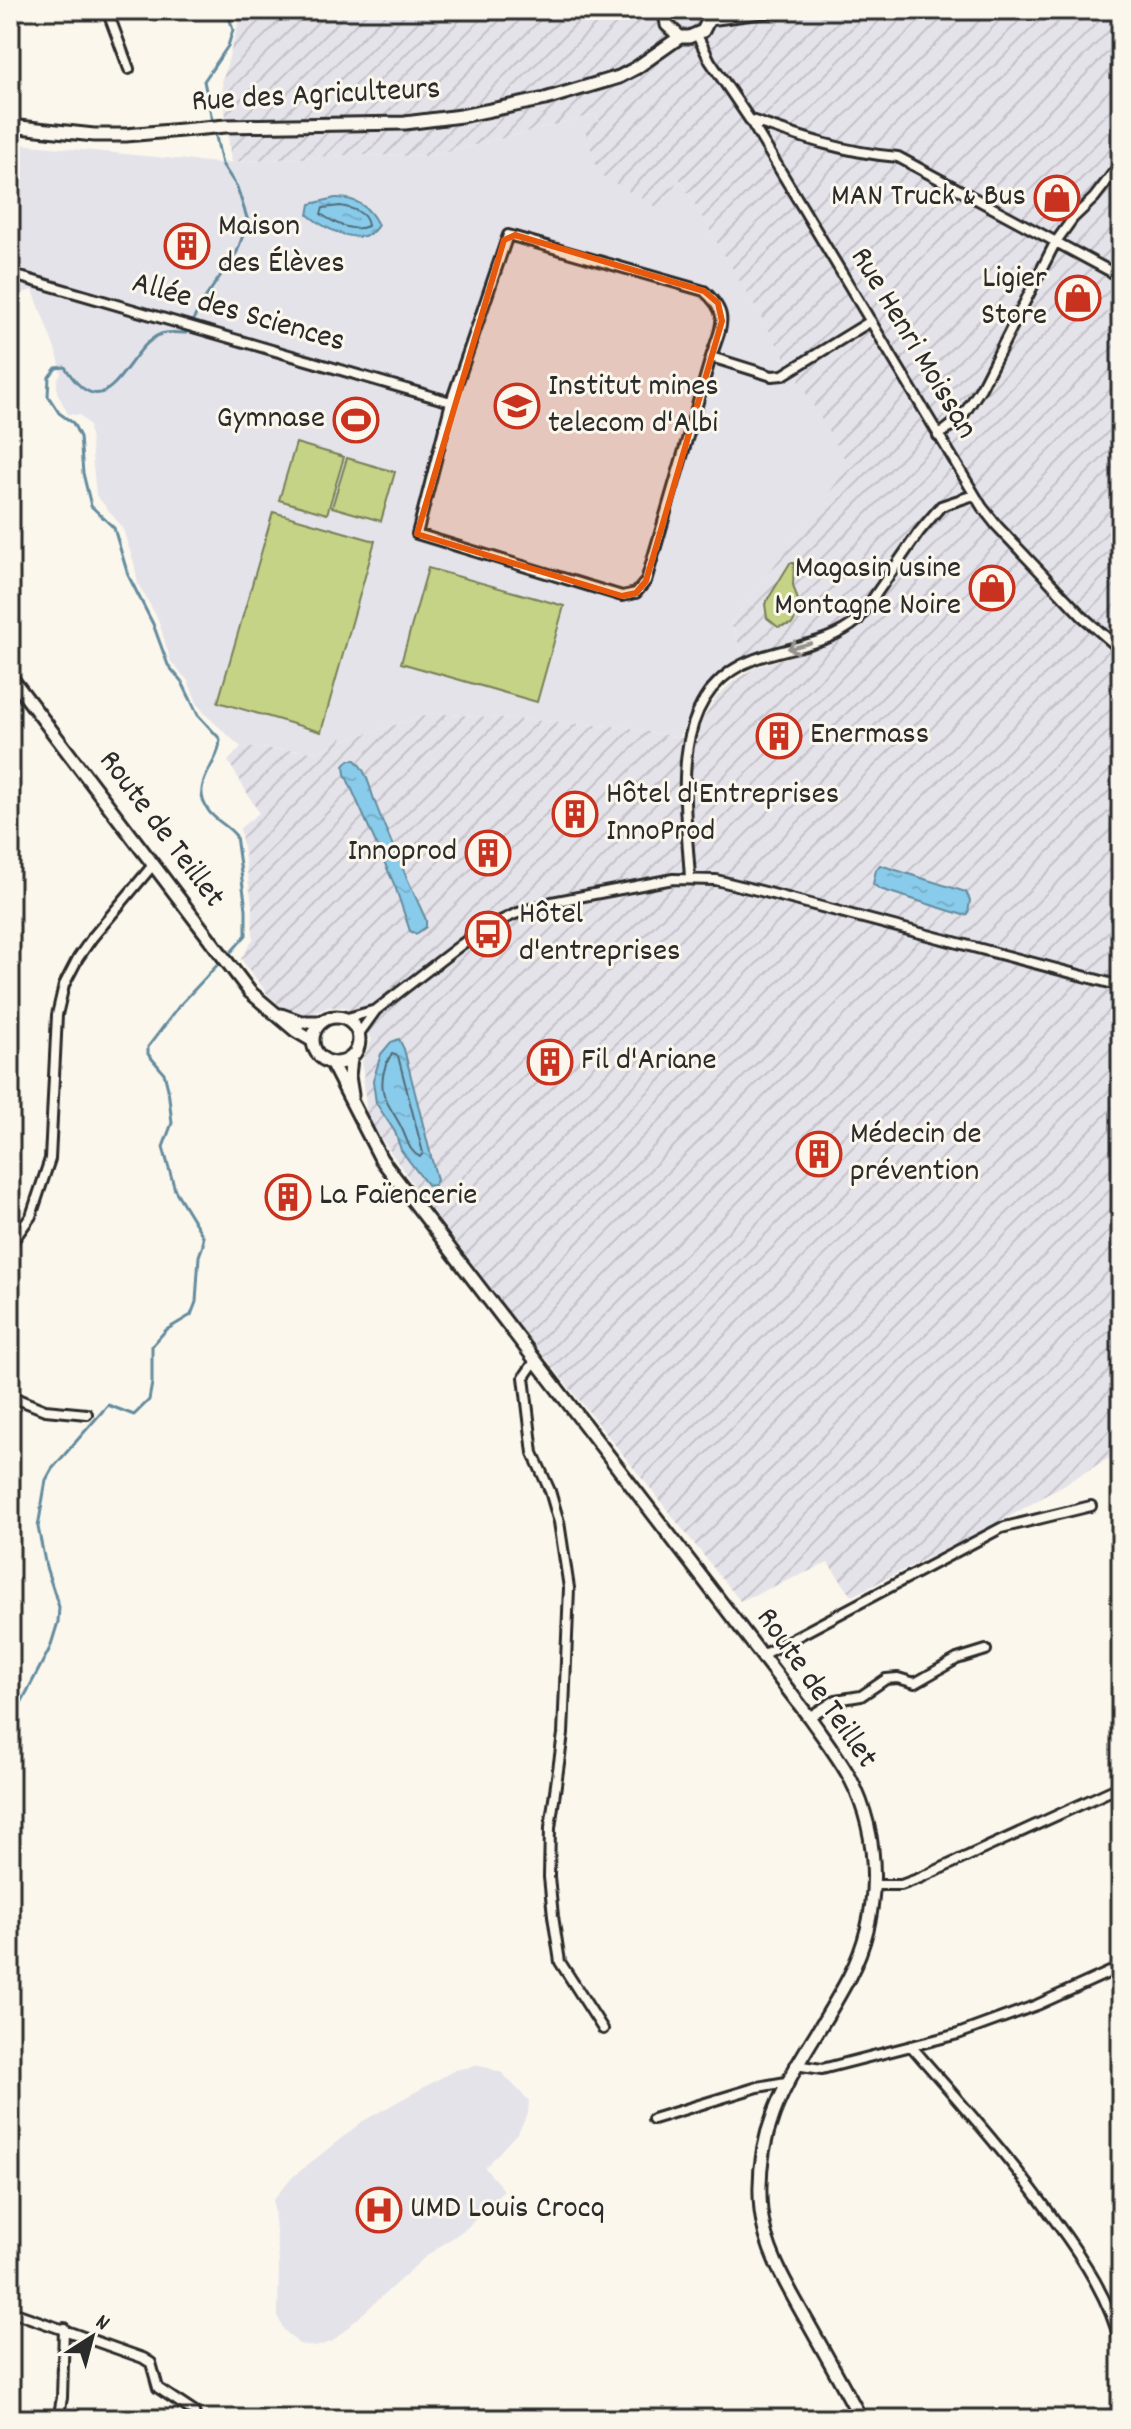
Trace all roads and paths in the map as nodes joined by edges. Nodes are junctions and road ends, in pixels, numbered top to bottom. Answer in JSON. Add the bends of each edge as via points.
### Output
{"nodes":[{"id":1,"x":107,"y":10,"type":"edge"},
{"id":2,"x":665,"y":10,"type":"edge"},
{"id":3,"x":776,"y":10,"type":"edge"},
{"id":4,"x":708,"y":15,"type":"edge"},
{"id":5,"x":667,"y":26,"type":"junction"},
{"id":6,"x":697,"y":35,"type":"junction"},
{"id":7,"x":680,"y":37,"type":"junction"},
{"id":8,"x":660,"y":50,"type":"junction"},
{"id":9,"x":129,"y":69,"type":"dead end"},
{"id":10,"x":750,"y":120,"type":"junction"},
{"id":11,"x":10,"y":126,"type":"edge"},
{"id":12,"x":1121,"y":163,"type":"edge"},
{"id":13,"x":1055,"y":243,"type":"junction"},
{"id":14,"x":10,"y":274,"type":"edge"},
{"id":15,"x":1121,"y":277,"type":"edge"},
{"id":16,"x":871,"y":321,"type":"junction"},
{"id":17,"x":711,"y":357,"type":"junction"},
{"id":18,"x":451,"y":402,"type":"junction"},
{"id":19,"x":938,"y":436,"type":"junction"},
{"id":20,"x":974,"y":495,"type":"junction"},
{"id":21,"x":1121,"y":650,"type":"edge"},
{"id":22,"x":10,"y":676,"type":"edge"},
{"id":23,"x":153,"y":865,"type":"junction"},
{"id":24,"x":690,"y":878,"type":"junction"},
{"id":25,"x":1121,"y":986,"type":"edge"},
{"id":26,"x":376,"y":1010,"type":"junction"},
{"id":27,"x":273,"y":1012,"type":"junction"},
{"id":28,"x":344,"y":1019,"type":"junction"},
{"id":29,"x":322,"y":1022,"type":"junction"},
{"id":30,"x":358,"y":1035,"type":"junction"},
{"id":31,"x":313,"y":1041,"type":"junction"},
{"id":32,"x":351,"y":1058,"type":"junction"},
{"id":33,"x":331,"y":1062,"type":"junction"},
{"id":34,"x":355,"y":1111,"type":"junction"},
{"id":35,"x":10,"y":1245,"type":"edge"},
{"id":36,"x":535,"y":1361,"type":"junction"},
{"id":37,"x":10,"y":1396,"type":"edge"},
{"id":38,"x":87,"y":1414,"type":"dead end"},
{"id":39,"x":1091,"y":1506,"type":"dead end"},
{"id":40,"x":986,"y":1650,"type":"dead end"},
{"id":41,"x":762,"y":1655,"type":"junction"},
{"id":42,"x":809,"y":1717,"type":"junction"},
{"id":43,"x":1121,"y":1786,"type":"edge"},
{"id":44,"x":874,"y":1885,"type":"junction"},
{"id":45,"x":1121,"y":1967,"type":"edge"},
{"id":46,"x":603,"y":2029,"type":"dead end"},
{"id":47,"x":911,"y":2046,"type":"junction"},
{"id":48,"x":795,"y":2065,"type":"junction"},
{"id":49,"x":786,"y":2082,"type":"junction"},
{"id":50,"x":653,"y":2119,"type":"dead end"},
{"id":51,"x":10,"y":2311,"type":"edge"},
{"id":52,"x":64,"y":2328,"type":"junction"},
{"id":53,"x":1121,"y":2346,"type":"edge"},
{"id":54,"x":58,"y":2419,"type":"edge"},
{"id":55,"x":196,"y":2419,"type":"edge"},
{"id":56,"x":861,"y":2419,"type":"edge"}],
"edges":[{"from":1,"to":9,"type":"street"},
{"from":2,"to":5,"type":"main road"},
{"from":3,"to":4,"type":"main road"},
{"from":4,"to":6,"type":"main road"},
{"from":5,"to":7,"type":"main road"},
{"from":5,"to":8,"type":"main road"},
{"from":6,"to":7,"type":"main road","name":"Rue des Agriculteurs"},
{"from":6,"to":10,"type":"street","name":"Rue Henri Moissan"},
{"from":7,"to":8,"type":"main road","name":"Rue des Agriculteurs"},
{"from":8,"to":11,"type":"main road","name":"Rue des Agriculteurs","via":[[619,77],[545,99],[405,123],[226,126],[103,135]]},
{"from":10,"to":13,"type":"street","via":[[860,154],[898,157]]},
{"from":10,"to":16,"type":"street","name":"Rue Henri Moissan"},
{"from":12,"to":13,"type":"street"},
{"from":13,"to":15,"type":"street"},
{"from":13,"to":19,"type":"street","via":[[981,388],[962,417]]},
{"from":14,"to":18,"type":"street","name":"Allée des Sciences"},
{"from":16,"to":17,"type":"street","via":[[783,375]]},
{"from":16,"to":19,"type":"street","name":"Rue Henri Moissan"},
{"from":17,"to":18,"type":"street","via":[[722,321],[718,303],[704,291],[508,235]]},
{"from":17,"to":18,"type":"street","via":[[646,581],[636,593],[622,596],[417,534]]},
{"from":19,"to":20,"type":"street","name":"Rue Henri Moissan"},
{"from":20,"to":21,"type":"street","name":"Rue Henri Moissan","via":[[1082,616]]},
{"from":20,"to":24,"type":"street","one_way":true,"via":[[941,506],[845,631],[753,659],[710,692],[690,729],[685,766]]},
{"from":22,"to":23,"type":"main road","name":"Route de Teillet"},
{"from":23,"to":27,"type":"main road","name":"Route de Teillet","via":[[250,992]]},
{"from":23,"to":35,"type":"street","via":[[92,938],[64,985],[57,1015],[50,1159],[31,1216]]},
{"from":24,"to":25,"type":"street","via":[[761,891]]},
{"from":24,"to":26,"type":"street","via":[[552,902],[515,914],[483,929]]},
{"from":26,"to":28,"type":"street"},
{"from":26,"to":30,"type":"street"},
{"from":27,"to":29,"type":"main road","name":"Route de Teillet","via":[[301,1022]]},
{"from":27,"to":31,"type":"main road","name":"Route de Teillet"},
{"from":28,"to":29,"type":"main road"},
{"from":28,"to":30,"type":"main road"},
{"from":29,"to":31,"type":"main road"},
{"from":30,"to":32,"type":"main road"},
{"from":31,"to":33,"type":"main road","via":[[321,1057]]},
{"from":32,"to":33,"type":"main road"},
{"from":32,"to":34,"type":"main road","name":"Route de Teillet"},
{"from":33,"to":34,"type":"main road","name":"Route de Teillet"},
{"from":34,"to":36,"type":"main road","name":"Route de Teillet","via":[[381,1159]]},
{"from":36,"to":41,"type":"main road","name":"Route de Teillet"},
{"from":36,"to":46,"type":"street","via":[[524,1377],[533,1453],[559,1522],[569,1588],[563,1734],[549,1877],[560,1962]]},
{"from":37,"to":38,"type":"street","via":[[45,1410]]},
{"from":39,"to":41,"type":"street","via":[[1001,1528]]},
{"from":40,"to":42,"type":"street","via":[[957,1659],[915,1683],[886,1679],[861,1696],[836,1700]]},
{"from":41,"to":42,"type":"main road","name":"Route de Teillet"},
{"from":42,"to":44,"type":"main road","name":"Route de Teillet","via":[[851,1779],[865,1814]]},
{"from":43,"to":44,"type":"street","via":[[920,1878],[901,1885]]},
{"from":44,"to":48,"type":"main road","name":"Route de Teillet","via":[[862,1948]]},
{"from":45,"to":47,"type":"street","via":[[1017,2012]]},
{"from":47,"to":48,"type":"street","via":[[822,2069]]},
{"from":47,"to":53,"type":"street","via":[[1023,2175],[1087,2265]]},
{"from":48,"to":49,"type":"main road","name":"Route de Teillet"},
{"from":49,"to":50,"type":"street"},
{"from":49,"to":56,"type":"main road","name":"Route de Teillet","via":[[764,2150],[761,2213],[786,2283]]},
{"from":51,"to":52,"type":"street"},
{"from":52,"to":54,"type":"street"},
{"from":52,"to":55,"type":"street","via":[[151,2363],[158,2388],[194,2412]]}]}
